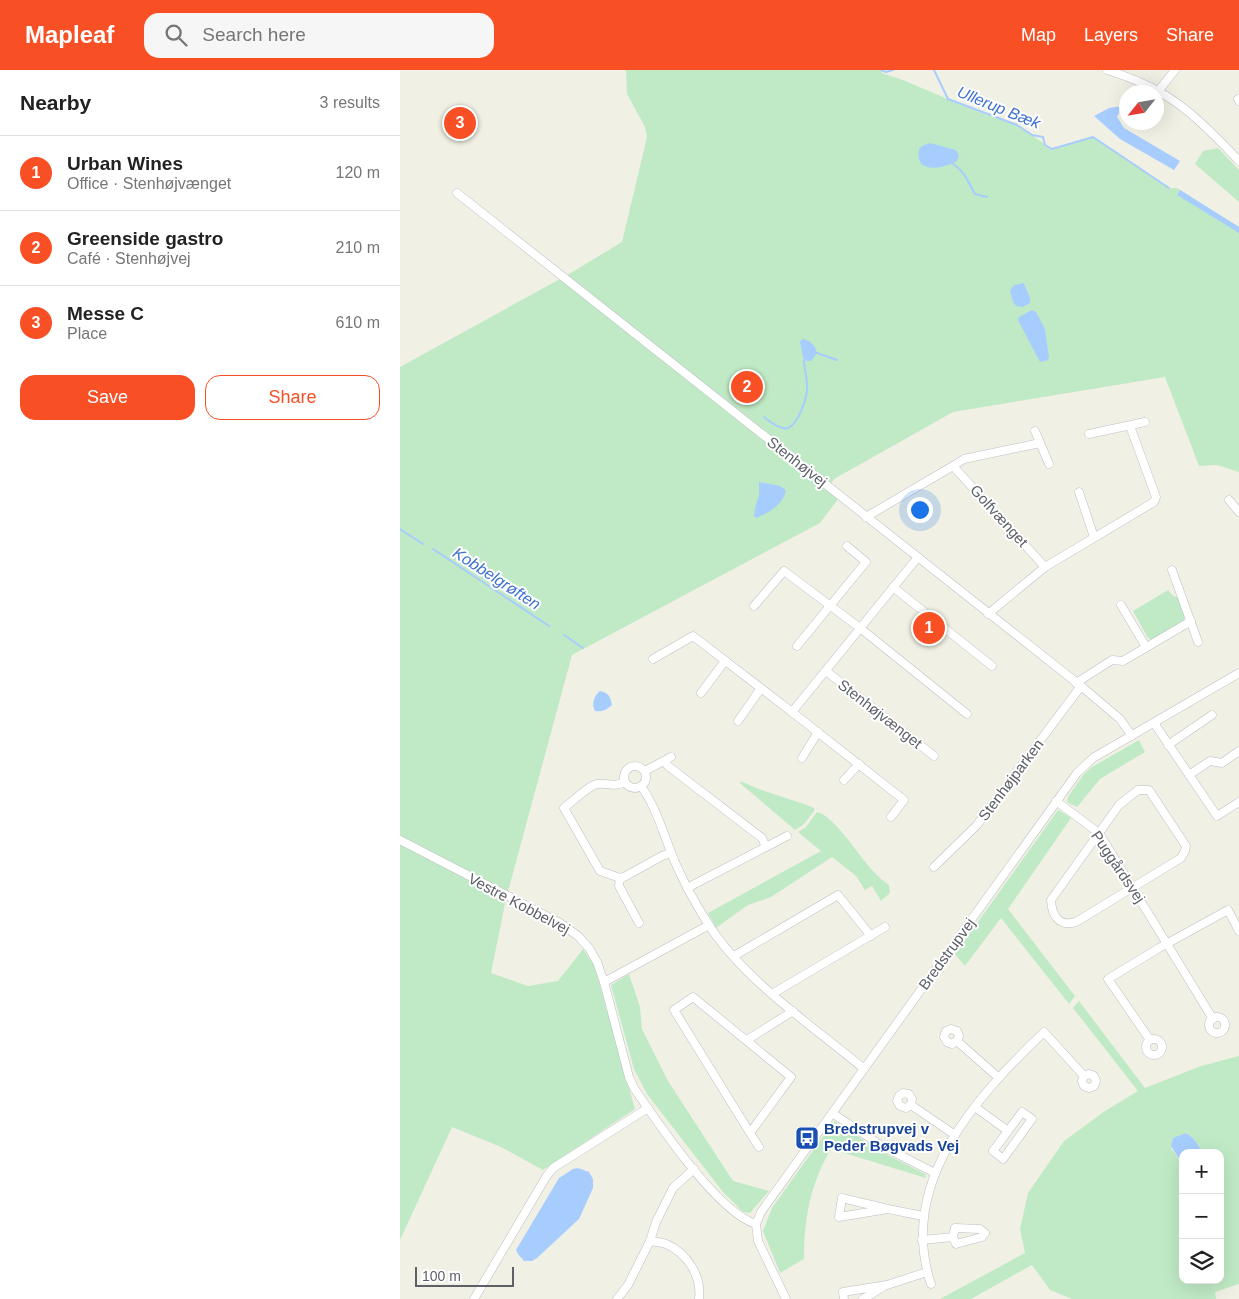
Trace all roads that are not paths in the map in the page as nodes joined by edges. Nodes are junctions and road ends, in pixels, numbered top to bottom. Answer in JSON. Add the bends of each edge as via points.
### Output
{"nodes":[{"id":1,"x":1107,"y":70,"type":"edge"},
{"id":2,"x":1174,"y":70,"type":"edge"},
{"id":3,"x":1148,"y":85,"type":"edge"},
{"id":4,"x":1163,"y":85,"type":"edge"},
{"id":5,"x":1164,"y":94,"type":"edge"},
{"id":6,"x":1239,"y":161,"type":"edge"},
{"id":7,"x":457,"y":193,"type":"dead end"},
{"id":8,"x":1145,"y":422,"type":"dead end"},
{"id":9,"x":1130,"y":426,"type":"junction"},
{"id":10,"x":1036,"y":431,"type":"dead end"},
{"id":11,"x":1089,"y":434,"type":"dead end"},
{"id":12,"x":1040,"y":443,"type":"junction"},
{"id":13,"x":1049,"y":464,"type":"dead end"},
{"id":14,"x":953,"y":466,"type":"junction"},
{"id":15,"x":1079,"y":492,"type":"dead end"},
{"id":16,"x":1229,"y":500,"type":"dead end"},
{"id":17,"x":1239,"y":512,"type":"edge"},
{"id":18,"x":866,"y":517,"type":"junction"},
{"id":19,"x":1094,"y":537,"type":"junction"},
{"id":20,"x":847,"y":546,"type":"dead end"},
{"id":21,"x":918,"y":558,"type":"junction"},
{"id":22,"x":1045,"y":567,"type":"junction"},
{"id":23,"x":1172,"y":570,"type":"dead end"},
{"id":24,"x":893,"y":586,"type":"junction"},
{"id":25,"x":1121,"y":605,"type":"dead end"},
{"id":26,"x":754,"y":606,"type":"dead end"},
{"id":27,"x":830,"y":606,"type":"junction"},
{"id":28,"x":988,"y":614,"type":"junction"},
{"id":29,"x":1191,"y":621,"type":"junction"},
{"id":30,"x":860,"y":628,"type":"junction"},
{"id":31,"x":1198,"y":642,"type":"dead end"},
{"id":32,"x":797,"y":646,"type":"dead end"},
{"id":33,"x":1146,"y":647,"type":"junction"},
{"id":34,"x":653,"y":659,"type":"dead end"},
{"id":35,"x":726,"y":661,"type":"junction"},
{"id":36,"x":992,"y":666,"type":"dead end"},
{"id":37,"x":826,"y":671,"type":"junction"},
{"id":38,"x":1239,"y":673,"type":"edge"},
{"id":39,"x":1079,"y":685,"type":"junction"},
{"id":40,"x":761,"y":688,"type":"junction"},
{"id":41,"x":702,"y":693,"type":"dead end"},
{"id":42,"x":792,"y":712,"type":"junction"},
{"id":43,"x":967,"y":714,"type":"dead end"},
{"id":44,"x":1212,"y":715,"type":"dead end"},
{"id":45,"x":738,"y":722,"type":"dead end"},
{"id":46,"x":1154,"y":723,"type":"junction"},
{"id":47,"x":818,"y":732,"type":"junction"},
{"id":48,"x":1132,"y":736,"type":"junction"},
{"id":49,"x":1168,"y":745,"type":"junction"},
{"id":50,"x":1239,"y":751,"type":"edge"},
{"id":51,"x":934,"y":756,"type":"dead end"},
{"id":52,"x":802,"y":758,"type":"dead end"},
{"id":53,"x":859,"y":764,"type":"junction"},
{"id":54,"x":645,"y":771,"type":"junction"},
{"id":55,"x":1189,"y":775,"type":"junction"},
{"id":56,"x":844,"y":780,"type":"dead end"},
{"id":57,"x":625,"y":782,"type":"junction"},
{"id":58,"x":641,"y":786,"type":"junction"},
{"id":59,"x":1056,"y":801,"type":"junction"},
{"id":60,"x":1239,"y":802,"type":"edge"},
{"id":61,"x":891,"y":817,"type":"dead end"},
{"id":62,"x":1099,"y":833,"type":"junction"},
{"id":63,"x":787,"y":836,"type":"dead end"},
{"id":64,"x":400,"y":840,"type":"edge"},
{"id":65,"x":766,"y":847,"type":"junction"},
{"id":66,"x":671,"y":853,"type":"junction"},
{"id":67,"x":934,"y":867,"type":"dead end"},
{"id":68,"x":620,"y":878,"type":"junction"},
{"id":69,"x":1134,"y":887,"type":"junction"},
{"id":70,"x":687,"y":888,"type":"junction"},
{"id":71,"x":639,"y":923,"type":"dead end"},
{"id":72,"x":709,"y":925,"type":"junction"},
{"id":73,"x":885,"y":927,"type":"dead end"},
{"id":74,"x":1239,"y":931,"type":"edge"},
{"id":75,"x":871,"y":936,"type":"junction"},
{"id":76,"x":1168,"y":944,"type":"junction"},
{"id":77,"x":734,"y":956,"type":"junction"},
{"id":78,"x":604,"y":982,"type":"junction"},
{"id":79,"x":772,"y":994,"type":"junction"},
{"id":80,"x":793,"y":1011,"type":"junction"},
{"id":81,"x":1213,"y":1019,"type":"dead end"},
{"id":82,"x":746,"y":1040,"type":"junction"},
{"id":83,"x":1150,"y":1040,"type":"dead end"},
{"id":84,"x":957,"y":1041,"type":"dead end"},
{"id":85,"x":864,"y":1069,"type":"junction"},
{"id":86,"x":1084,"y":1076,"type":"dead end"},
{"id":87,"x":999,"y":1078,"type":"junction"},
{"id":88,"x":911,"y":1105,"type":"dead end"},
{"id":89,"x":975,"y":1107,"type":"junction"},
{"id":90,"x":648,"y":1108,"type":"junction"},
{"id":91,"x":832,"y":1113,"type":"junction"},
{"id":92,"x":1008,"y":1131,"type":"junction"},
{"id":93,"x":750,"y":1133,"type":"junction"},
{"id":94,"x":955,"y":1136,"type":"junction"},
{"id":95,"x":759,"y":1147,"type":"dead end"},
{"id":96,"x":694,"y":1169,"type":"junction"},
{"id":97,"x":935,"y":1173,"type":"junction"},
{"id":98,"x":888,"y":1209,"type":"junction"},
{"id":99,"x":923,"y":1216,"type":"junction"},
{"id":100,"x":756,"y":1224,"type":"junction"},
{"id":101,"x":953,"y":1237,"type":"dead end"},
{"id":102,"x":922,"y":1240,"type":"junction"},
{"id":103,"x":650,"y":1241,"type":"junction"},
{"id":104,"x":927,"y":1272,"type":"junction"},
{"id":105,"x":931,"y":1284,"type":"dead end"},
{"id":106,"x":887,"y":1285,"type":"junction"},
{"id":107,"x":474,"y":1299,"type":"edge"},
{"id":108,"x":617,"y":1299,"type":"edge"},
{"id":109,"x":699,"y":1299,"type":"edge"},
{"id":110,"x":786,"y":1299,"type":"edge"},
{"id":111,"x":844,"y":1299,"type":"edge"},
{"id":112,"x":863,"y":1299,"type":"edge"}],
"edges":[{"from":1,"to":3,"type":"street"},
{"from":2,"to":4,"type":"street"},
{"from":5,"to":6,"type":"street","via":[[1195,116]]},
{"from":7,"to":18,"type":"street","name":"Stenhøjvej"},
{"from":8,"to":9,"type":"street"},
{"from":9,"to":11,"type":"street"},
{"from":9,"to":19,"type":"street","via":[[1156,497],[1154,502]]},
{"from":10,"to":12,"type":"street"},
{"from":12,"to":13,"type":"street"},
{"from":12,"to":14,"type":"street","via":[[964,459]]},
{"from":14,"to":18,"type":"street"},
{"from":14,"to":22,"type":"street","name":"Golfvænget"},
{"from":15,"to":19,"type":"street"},
{"from":16,"to":17,"type":"street"},
{"from":18,"to":21,"type":"street","name":"Stenhøjvej"},
{"from":19,"to":22,"type":"street"},
{"from":20,"to":27,"type":"street","via":[[866,562]]},
{"from":21,"to":24,"type":"street","name":"Stenhøjvænget"},
{"from":21,"to":28,"type":"street","name":"Stenhøjvej"},
{"from":22,"to":28,"type":"street"},
{"from":23,"to":29,"type":"street"},
{"from":24,"to":30,"type":"street","name":"Stenhøjvænget"},
{"from":24,"to":36,"type":"street"},
{"from":25,"to":33,"type":"street"},
{"from":26,"to":27,"type":"street","via":[[784,571]]},
{"from":27,"to":30,"type":"street"},
{"from":27,"to":32,"type":"street"},
{"from":28,"to":39,"type":"street","name":"Stenhøjvej"},
{"from":29,"to":31,"type":"street"},
{"from":29,"to":33,"type":"street"},
{"from":30,"to":37,"type":"street","name":"Stenhøjvænget"},
{"from":30,"to":43,"type":"street"},
{"from":33,"to":39,"type":"street","via":[[1123,661],[1112,660]]},
{"from":34,"to":35,"type":"street","via":[[692,636]]},
{"from":35,"to":40,"type":"street"},
{"from":35,"to":41,"type":"street"},
{"from":37,"to":42,"type":"street","name":"Stenhøjvænget"},
{"from":37,"to":51,"type":"street","name":"Stenhøjvænget"},
{"from":38,"to":46,"type":"street","name":"Bredstrupvej"},
{"from":39,"to":48,"type":"street","name":"Stenhøjvej","via":[[1120,719]]},
{"from":39,"to":67,"type":"street","name":"Stenhøjparken","via":[[977,825]]},
{"from":40,"to":42,"type":"street"},
{"from":40,"to":45,"type":"street"},
{"from":42,"to":47,"type":"street"},
{"from":44,"to":49,"type":"street"},
{"from":46,"to":48,"type":"street","name":"Bredstrupvej"},
{"from":46,"to":49,"type":"street"},
{"from":47,"to":52,"type":"street"},
{"from":47,"to":53,"type":"street"},
{"from":48,"to":59,"type":"street","name":"Bredstrupvej","via":[[1080,768]]},
{"from":49,"to":55,"type":"street"},
{"from":50,"to":55,"type":"street","via":[[1222,763],[1210,761]]},
{"from":53,"to":56,"type":"street"},
{"from":53,"to":61,"type":"street","via":[[904,800]]},
{"from":54,"to":57,"type":"street","via":[[637,766],[630,767],[624,774]]},
{"from":54,"to":58,"type":"street","via":[[646,780]]},
{"from":54,"to":65,"type":"street","via":[[667,759],[668,766],[762,838]]},
{"from":55,"to":60,"type":"street","via":[[1218,816]]},
{"from":57,"to":58,"type":"street","via":[[631,787]]},
{"from":57,"to":68,"type":"street","via":[[617,786],[593,786],[564,808],[600,871]]},
{"from":58,"to":66,"type":"street","via":[[654,808]]},
{"from":59,"to":62,"type":"street","name":"Puggårdsvej"},
{"from":59,"to":85,"type":"street","name":"Bredstrupvej"},
{"from":62,"to":69,"type":"street","name":"Puggårdsvej"},
{"from":62,"to":69,"type":"street","via":[[1051,900],[1057,918],[1068,925],[1076,922]]},
{"from":62,"to":69,"type":"street","via":[[1119,805],[1138,790],[1149,790],[1186,846],[1181,858]]},
{"from":63,"to":65,"type":"street"},
{"from":64,"to":78,"type":"street","name":"Vestre Kobbelvej","via":[[560,923],[588,948]]},
{"from":65,"to":70,"type":"street"},
{"from":66,"to":68,"type":"street"},
{"from":66,"to":70,"type":"street"},
{"from":68,"to":71,"type":"street","via":[[619,886]]},
{"from":69,"to":76,"type":"street","name":"Puggårdsvej"},
{"from":70,"to":72,"type":"street"},
{"from":72,"to":77,"type":"street"},
{"from":72,"to":78,"type":"street"},
{"from":73,"to":75,"type":"street"},
{"from":74,"to":76,"type":"street","via":[[1228,910]]},
{"from":75,"to":77,"type":"street","via":[[838,895]]},
{"from":75,"to":79,"type":"street"},
{"from":76,"to":81,"type":"street","name":"Puggårdsvej"},
{"from":76,"to":83,"type":"street","via":[[1108,979]]},
{"from":77,"to":79,"type":"street"},
{"from":78,"to":90,"type":"street","name":"Vestre Kobbelvej","via":[[629,1077]]},
{"from":79,"to":80,"type":"street"},
{"from":80,"to":82,"type":"street"},
{"from":80,"to":85,"type":"street"},
{"from":82,"to":93,"type":"street","via":[[791,1077]]},
{"from":82,"to":93,"type":"street","via":[[693,997],[674,1010]]},
{"from":84,"to":87,"type":"street"},
{"from":85,"to":91,"type":"street","name":"Bredstrupvej"},
{"from":86,"to":87,"type":"street","via":[[1044,1032]]},
{"from":87,"to":89,"type":"street"},
{"from":88,"to":94,"type":"street"},
{"from":89,"to":92,"type":"street"},
{"from":89,"to":94,"type":"street"},
{"from":90,"to":96,"type":"street","name":"Vestre Kobbelvej"},
{"from":90,"to":107,"type":"street","via":[[553,1168]]},
{"from":91,"to":97,"type":"street","via":[[882,1146]]},
{"from":91,"to":100,"type":"street","name":"Bredstrupvej","via":[[765,1205]]},
{"from":92,"to":92,"type":"street","via":[[1022,1112],[1032,1119],[1003,1159],[992,1151]]},
{"from":93,"to":95,"type":"street"},
{"from":94,"to":97,"type":"street"},
{"from":96,"to":100,"type":"street","name":"Vestre Kobbelvej","via":[[735,1213]]},
{"from":96,"to":103,"type":"street","via":[[673,1188]]},
{"from":97,"to":99,"type":"street"},
{"from":98,"to":98,"type":"street","via":[[858,1213],[839,1217],[842,1198]]},
{"from":98,"to":99,"type":"street"},
{"from":99,"to":102,"type":"street"},
{"from":100,"to":110,"type":"street","via":[[758,1241]]},
{"from":101,"to":102,"type":"street"},
{"from":102,"to":104,"type":"street"},
{"from":103,"to":108,"type":"street","via":[[628,1285]]},
{"from":103,"to":109,"type":"street","via":[[666,1244],[685,1256],[696,1273]]},
{"from":104,"to":105,"type":"street"},
{"from":104,"to":106,"type":"street"},
{"from":106,"to":111,"type":"street","via":[[843,1292]]},
{"from":106,"to":112,"type":"street"}]}
